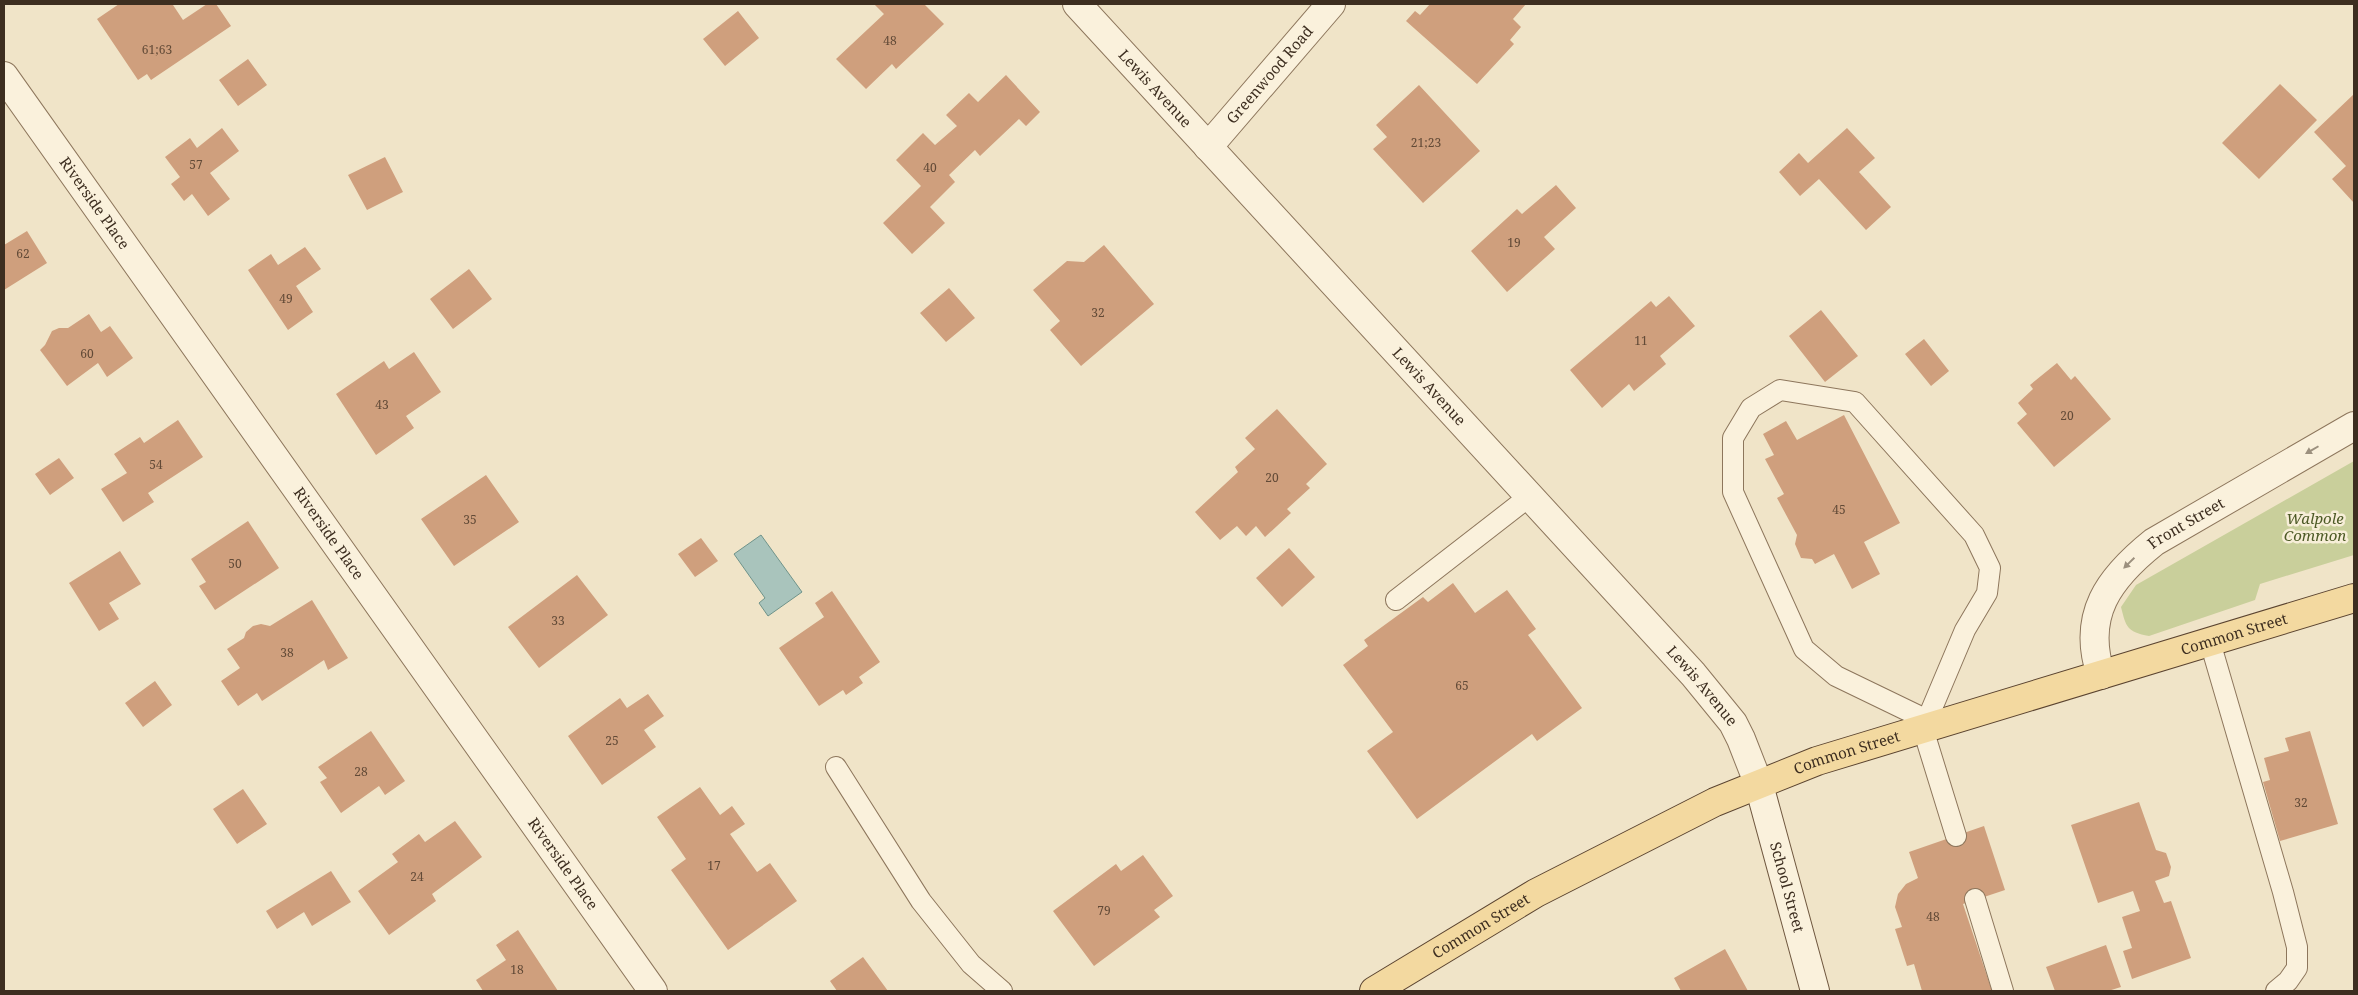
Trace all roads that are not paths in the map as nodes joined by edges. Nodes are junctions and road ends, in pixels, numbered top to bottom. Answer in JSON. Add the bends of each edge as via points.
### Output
{"nodes":[{"id":1,"x":1077,"y":4,"type":"edge"},
{"id":2,"x":1331,"y":4,"type":"edge"},
{"id":3,"x":4,"y":76,"type":"edge"},
{"id":4,"x":1208,"y":146,"type":"junction"},
{"id":5,"x":2354,"y":426,"type":"edge"},
{"id":6,"x":1530,"y":496,"type":"junction"},
{"id":7,"x":2354,"y":598,"type":"edge"},
{"id":8,"x":1396,"y":600,"type":"dead end"},
{"id":9,"x":2210,"y":642,"type":"junction"},
{"id":10,"x":2102,"y":675,"type":"junction"},
{"id":11,"x":1925,"y":725,"type":"junction"},
{"id":12,"x":836,"y":767,"type":"dead end"},
{"id":13,"x":1759,"y":785,"type":"junction"},
{"id":14,"x":1956,"y":836,"type":"dead end"},
{"id":15,"x":1975,"y":899,"type":"dead end"},
{"id":16,"x":654,"y":991,"type":"edge"},
{"id":17,"x":1002,"y":991,"type":"edge"},
{"id":18,"x":1374,"y":991,"type":"edge"},
{"id":19,"x":1815,"y":991,"type":"edge"},
{"id":20,"x":2003,"y":991,"type":"edge"},
{"id":21,"x":2276,"y":991,"type":"edge"}],
"edges":[{"from":1,"to":4,"type":"street","name":"Lewis Avenue"},
{"from":2,"to":4,"type":"street","name":"Greenwood Road"},
{"from":3,"to":16,"type":"street","name":"Riverside Place"},
{"from":4,"to":6,"type":"street","name":"Lewis Avenue"},
{"from":5,"to":10,"type":"street","name":"Front Street","one_way":true,"via":[[2154,542],[2128,563],[2099,607],[2094,654]]},
{"from":6,"to":8,"type":"lane"},
{"from":6,"to":13,"type":"street","name":"Lewis Avenue","via":[[1693,674],[1733,723]]},
{"from":7,"to":9,"type":"main road","name":"Common Street"},
{"from":9,"to":10,"type":"main road","name":"Common Street"},
{"from":9,"to":21,"type":"lane","via":[[2297,947],[2297,968]]},
{"from":10,"to":11,"type":"main road","name":"Common Street"},
{"from":11,"to":11,"type":"lane","via":[[1965,630],[1987,593],[1990,568],[1974,535],[1855,402],[1780,390],[1751,408],[1732,438],[1733,492],[1804,649],[1836,676]]},
{"from":11,"to":13,"type":"main road","name":"Common Street"},
{"from":11,"to":14,"type":"lane"},
{"from":12,"to":17,"type":"lane","via":[[921,901],[970,964]]},
{"from":13,"to":18,"type":"main road","name":"Common Street","via":[[1716,802],[1536,894]]},
{"from":13,"to":19,"type":"street","name":"School Street"},
{"from":15,"to":20,"type":"lane"}]}
